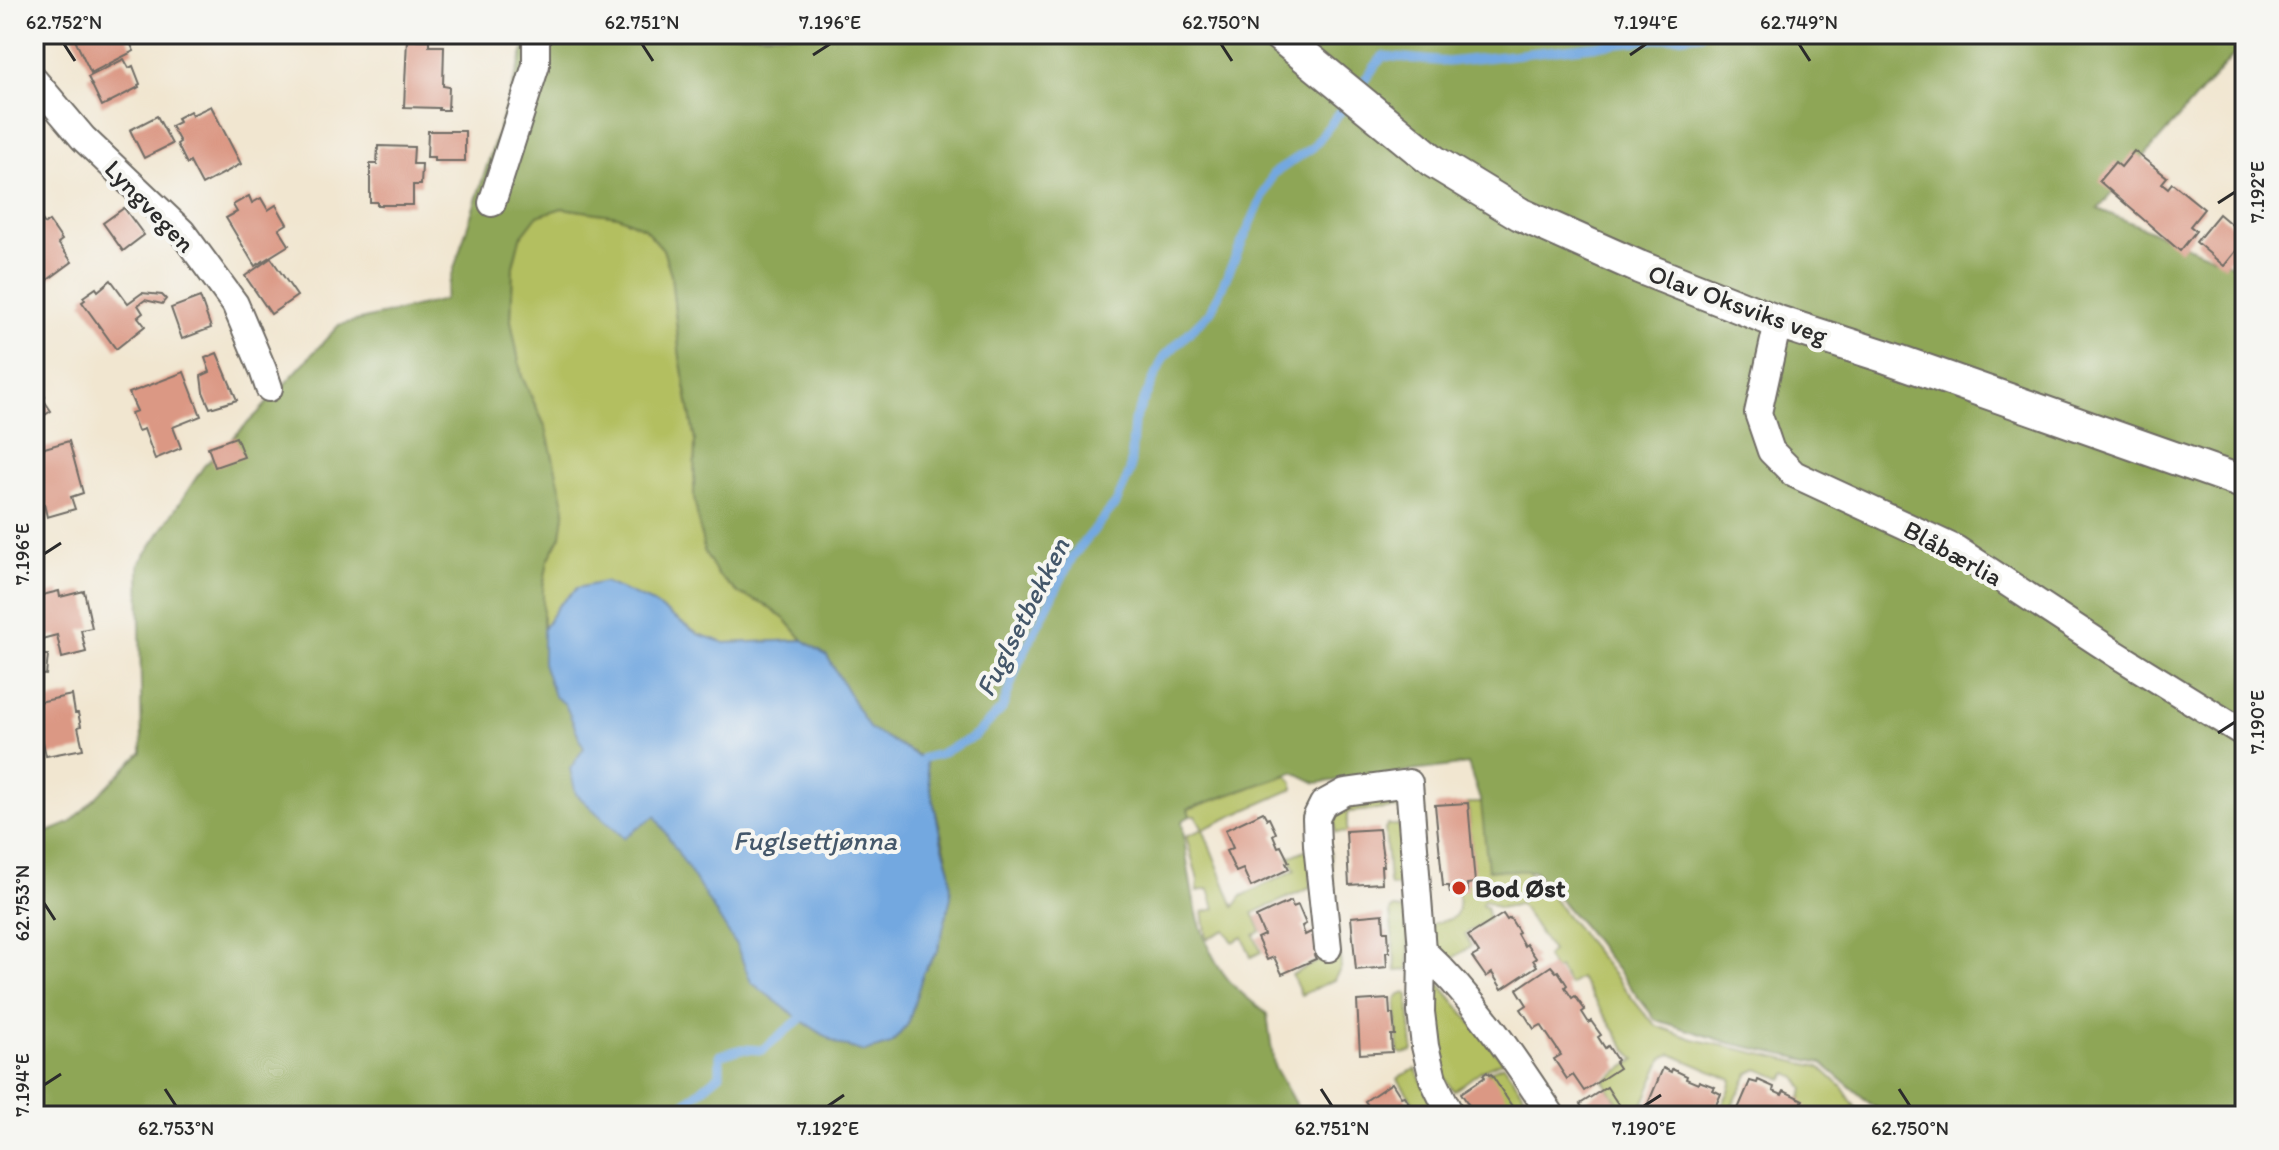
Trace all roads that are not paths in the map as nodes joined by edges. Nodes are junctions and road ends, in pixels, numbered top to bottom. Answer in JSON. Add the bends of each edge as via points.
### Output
{"nodes":[{"id":1,"x":536,"y":34,"type":"edge"},
{"id":2,"x":1278,"y":34,"type":"edge"},
{"id":3,"x":34,"y":80,"type":"edge"},
{"id":4,"x":492,"y":203,"type":"dead end"},
{"id":5,"x":1778,"y":322,"type":"junction"},
{"id":6,"x":269,"y":388,"type":"dead end"},
{"id":7,"x":2245,"y":483,"type":"edge"},
{"id":8,"x":2245,"y":734,"type":"edge"},
{"id":9,"x":1328,"y":948,"type":"dead end"},
{"id":10,"x":1422,"y":950,"type":"junction"},
{"id":11,"x":1451,"y":1116,"type":"edge"},
{"id":12,"x":1552,"y":1116,"type":"edge"}],
"edges":[{"from":1,"to":4,"type":"street","via":[[536,65]]},
{"from":2,"to":5,"type":"street","name":"Olav Oksviks veg","via":[[1433,161],[1520,214]]},
{"from":3,"to":6,"type":"street","name":"Lyngvegen","via":[[83,138],[182,232],[235,304]]},
{"from":5,"to":7,"type":"street","name":"Olav Oksviks veg"},
{"from":5,"to":8,"type":"street","name":"Blåbærlia","via":[[1758,413],[1771,451],[1794,474],[1956,549]]},
{"from":9,"to":10,"type":"street","via":[[1316,818],[1323,804],[1345,792],[1409,783]]},
{"from":10,"to":11,"type":"street","via":[[1425,1046]]},
{"from":10,"to":12,"type":"street","via":[[1450,976]]}]}
